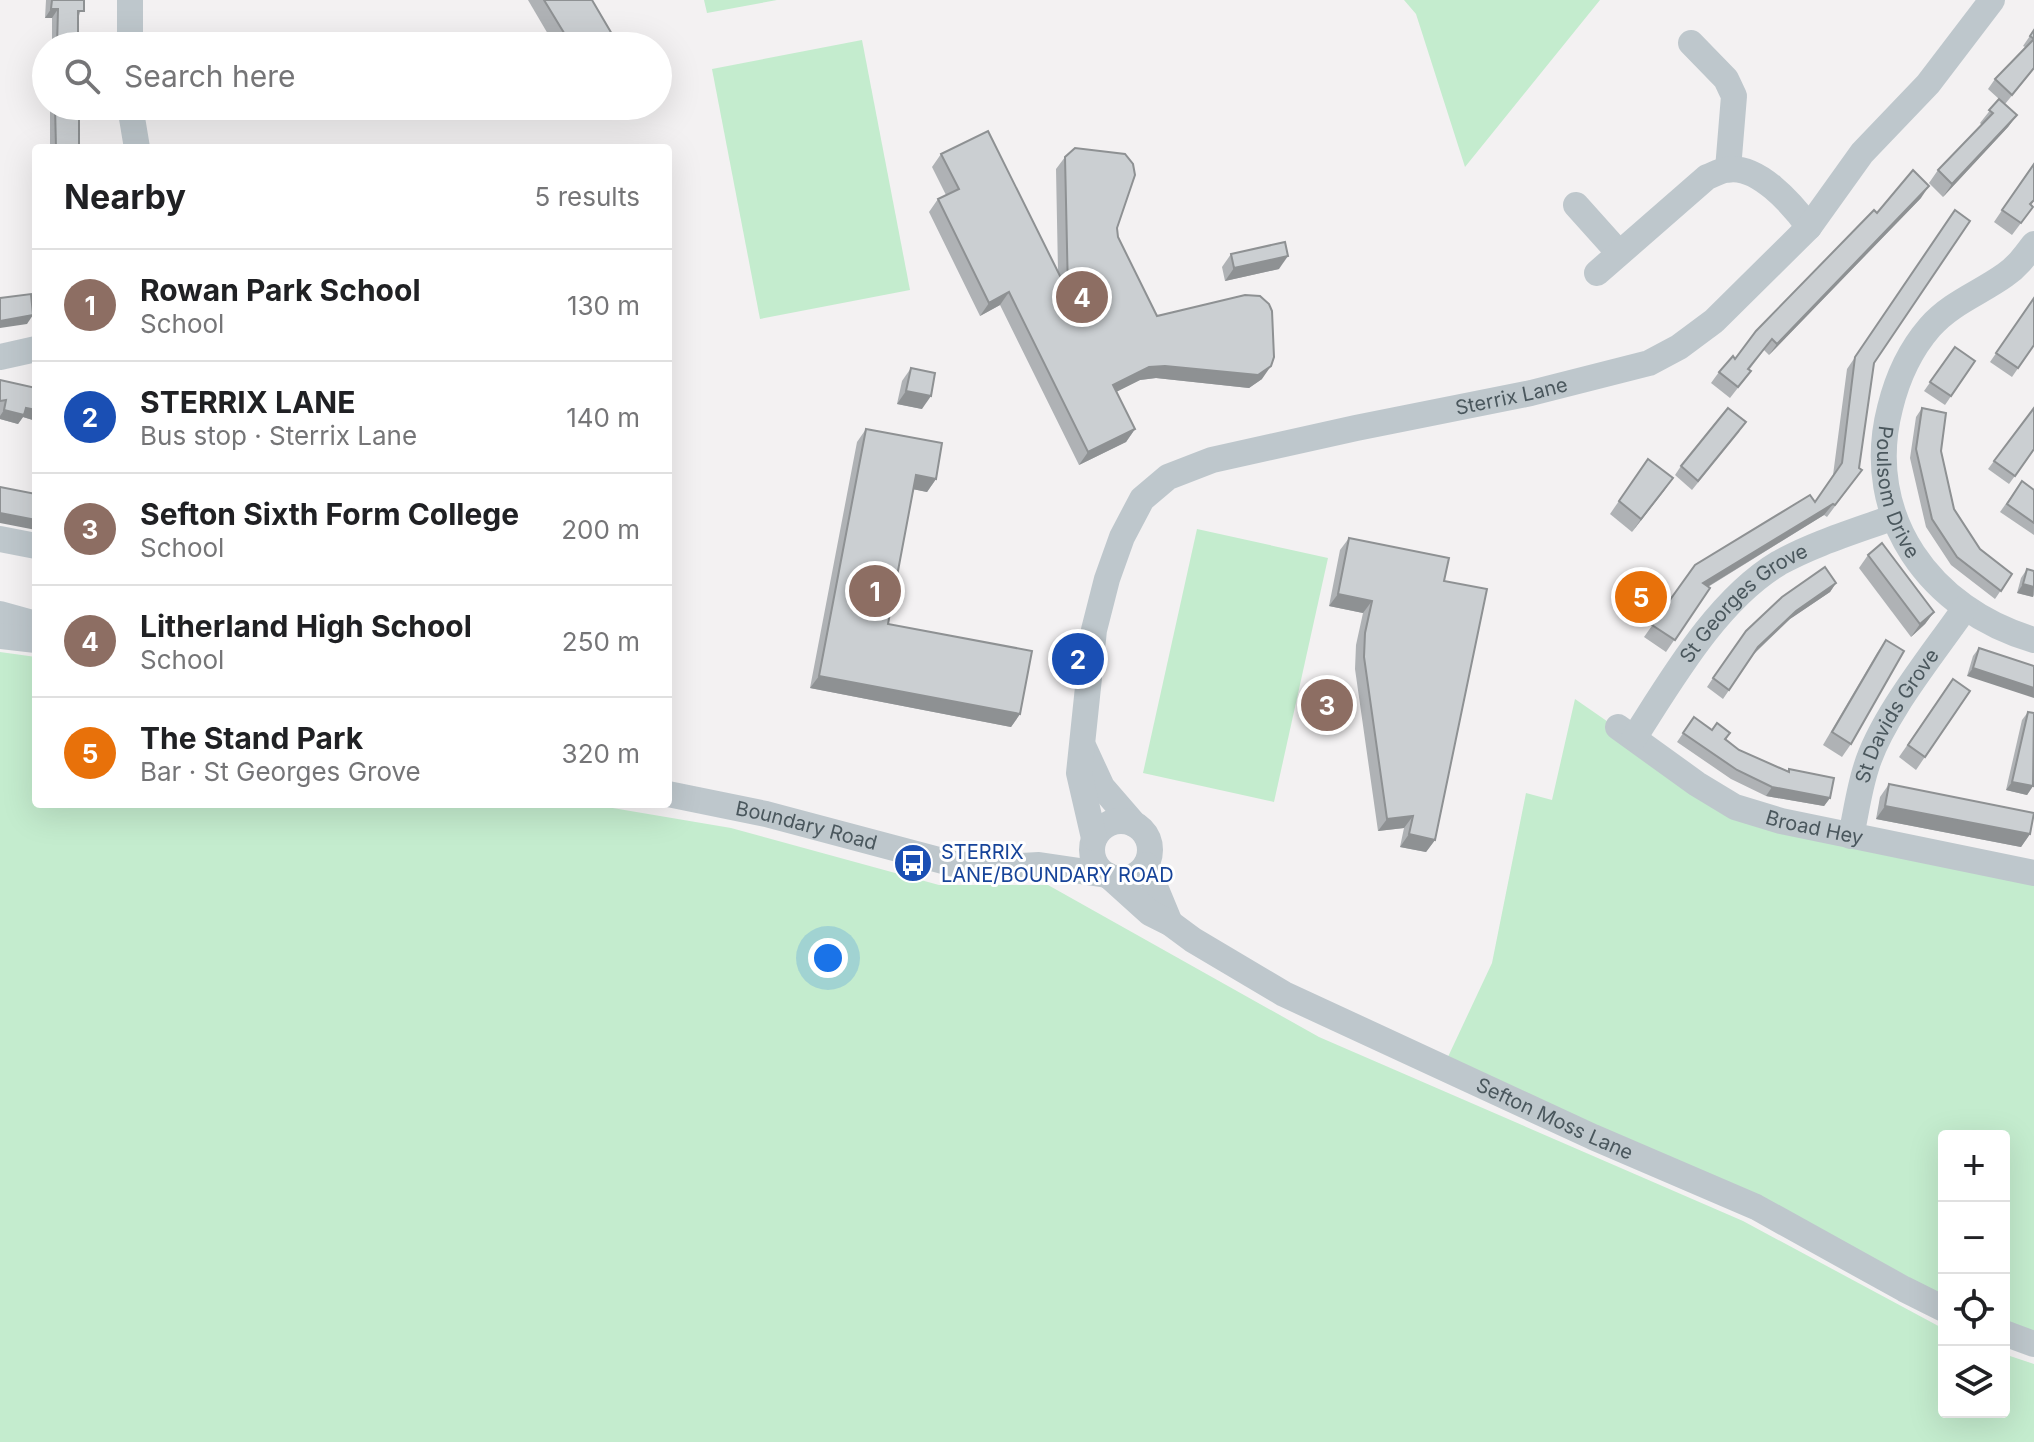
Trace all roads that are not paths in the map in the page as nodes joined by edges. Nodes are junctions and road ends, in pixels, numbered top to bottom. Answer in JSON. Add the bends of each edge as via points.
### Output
{"nodes":[{"id":1,"x":130,"y":0,"type":"edge"},
{"id":2,"x":1992,"y":0,"type":"edge"},
{"id":3,"x":130,"y":32,"type":"edge"},
{"id":4,"x":1691,"y":43,"type":"dead end"},
{"id":5,"x":132,"y":120,"type":"edge"},
{"id":6,"x":136,"y":144,"type":"edge"},
{"id":7,"x":1728,"y":169,"type":"junction"},
{"id":8,"x":1576,"y":205,"type":"dead end"},
{"id":9,"x":1809,"y":227,"type":"junction"},
{"id":10,"x":2034,"y":244,"type":"edge"},
{"id":11,"x":1619,"y":253,"type":"junction"},
{"id":12,"x":1597,"y":273,"type":"dead end"},
{"id":13,"x":32,"y":350,"type":"edge"},
{"id":14,"x":0,"y":357,"type":"edge"},
{"id":15,"x":1894,"y":517,"type":"junction"},
{"id":16,"x":0,"y":539,"type":"edge"},
{"id":17,"x":32,"y":545,"type":"edge"},
{"id":18,"x":1965,"y":608,"type":"junction"},
{"id":19,"x":0,"y":614,"type":"edge"},
{"id":20,"x":32,"y":623,"type":"edge"},
{"id":21,"x":0,"y":636,"type":"edge"},
{"id":22,"x":32,"y":640,"type":"edge"},
{"id":23,"x":2034,"y":640,"type":"edge"},
{"id":24,"x":1626,"y":733,"type":"joint"},
{"id":25,"x":1084,"y":748,"type":"junction"},
{"id":26,"x":672,"y":795,"type":"edge"},
{"id":27,"x":1134,"y":824,"type":"junction"},
{"id":28,"x":1851,"y":836,"type":"junction"},
{"id":29,"x":1094,"y":839,"type":"junction"},
{"id":30,"x":1039,"y":865,"type":"junction"},
{"id":31,"x":1146,"y":865,"type":"junction"},
{"id":32,"x":2034,"y":872,"type":"edge"},
{"id":33,"x":1108,"y":876,"type":"junction"},
{"id":34,"x":1170,"y":923,"type":"junction"},
{"id":35,"x":1938,"y":1306,"type":"edge"},
{"id":36,"x":2010,"y":1335,"type":"edge"},
{"id":37,"x":2034,"y":1344,"type":"edge"}],
"edges":[{"from":1,"to":3,"type":"street"},
{"from":2,"to":9,"type":"street","name":"Sterrix Lane","via":[[1928,84],[1862,153]]},
{"from":4,"to":7,"type":"street","via":[[1726,79],[1734,96]]},
{"from":5,"to":6,"type":"street"},
{"from":7,"to":9,"type":"street","via":[[1774,188]]},
{"from":7,"to":11,"type":"street","via":[[1707,177]]},
{"from":8,"to":11,"type":"street"},
{"from":9,"to":25,"type":"street","name":"Sterrix Lane","via":[[1714,321],[1649,363],[1212,460],[1168,477],[1142,499],[1107,579],[1094,630]]},
{"from":10,"to":15,"type":"street","name":"Poulsom Drive","via":[[2007,274],[1931,326],[1905,365],[1884,443]]},
{"from":11,"to":12,"type":"street"},
{"from":13,"to":14,"type":"street"},
{"from":15,"to":18,"type":"street","name":"Poulsom Drive","via":[[1927,573]]},
{"from":15,"to":24,"type":"street","name":"St Georges Grove","via":[[1803,551],[1757,578],[1717,619]]},
{"from":16,"to":17,"type":"street"},
{"from":18,"to":23,"type":"street","name":"Poulsom Drive"},
{"from":18,"to":28,"type":"street","name":"St Davids Grove","via":[[1878,739],[1866,767]]},
{"from":19,"to":20,"type":"street"},
{"from":21,"to":22,"type":"street"},
{"from":24,"to":28,"type":"street","name":"Broad Hey","via":[[1735,807]]},
{"from":25,"to":27,"type":"street","name":"Sterrix Lane","via":[[1102,787]]},
{"from":25,"to":29,"type":"street","name":"Sterrix Lane","via":[[1079,773]]},
{"from":26,"to":30,"type":"street","name":"Boundary Road","via":[[954,864]]},
{"from":27,"to":29,"type":"street","via":[[1107,824]]},
{"from":27,"to":31,"type":"street","via":[[1148,839]]},
{"from":28,"to":32,"type":"street","name":"Broad Hey"},
{"from":29,"to":30,"type":"street","name":"Boundary Road"},
{"from":29,"to":33,"type":"street","via":[[1093,856]]},
{"from":30,"to":33,"type":"street","name":"Boundary Road"},
{"from":31,"to":33,"type":"street","via":[[1134,876]]},
{"from":31,"to":34,"type":"street"},
{"from":33,"to":34,"type":"street","name":"Sefton Moss Lane","via":[[1150,913]]},
{"from":34,"to":35,"type":"street","name":"Sefton Moss Lane","via":[[1284,994],[1756,1207]]},
{"from":36,"to":37,"type":"street"}]}
